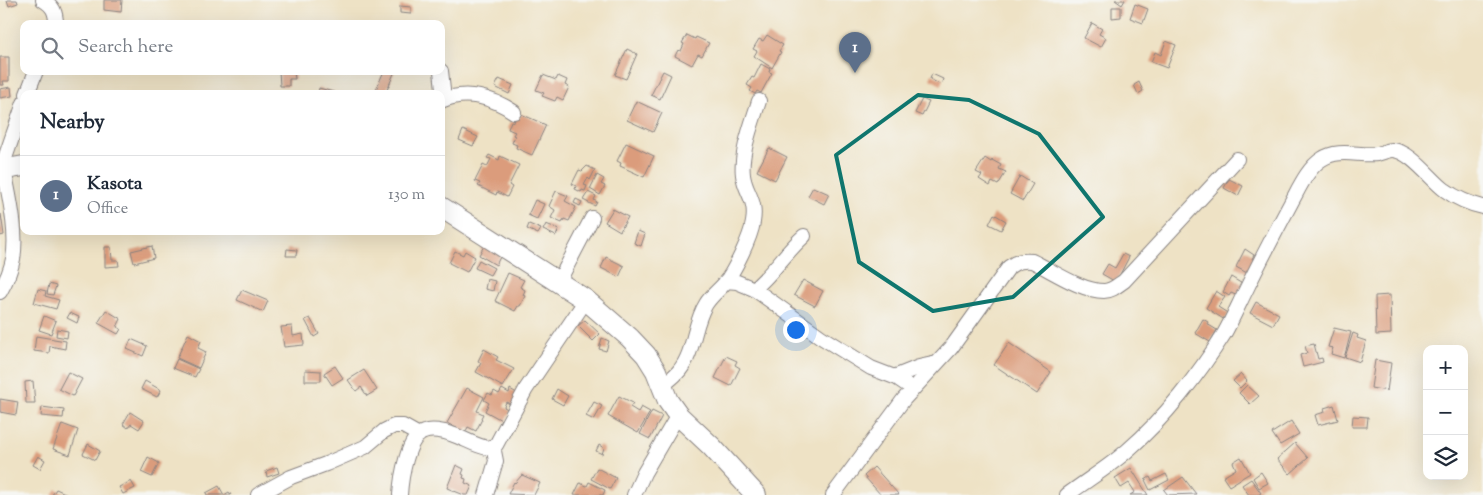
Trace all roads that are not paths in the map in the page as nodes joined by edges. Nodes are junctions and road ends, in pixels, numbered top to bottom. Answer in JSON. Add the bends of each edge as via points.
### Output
{"nodes":[{"id":1,"x":43,"y":0,"type":"edge"},
{"id":2,"x":56,"y":20,"type":"edge"},
{"id":3,"x":34,"y":75,"type":"edge"},
{"id":4,"x":441,"y":75,"type":"edge"},
{"id":5,"x":29,"y":90,"type":"edge"},
{"id":6,"x":443,"y":90,"type":"edge"},
{"id":7,"x":445,"y":100,"type":"edge"},
{"id":8,"x":759,"y":101,"type":"dead end"},
{"id":9,"x":514,"y":112,"type":"dead end"},
{"id":10,"x":20,"y":115,"type":"edge"},
{"id":11,"x":1237,"y":159,"type":"dead end"},
{"id":12,"x":20,"y":167,"type":"edge"},
{"id":13,"x":1,"y":170,"type":"edge"},
{"id":14,"x":1483,"y":208,"type":"edge"},
{"id":15,"x":445,"y":210,"type":"edge"},
{"id":16,"x":592,"y":218,"type":"dead end"},
{"id":17,"x":804,"y":236,"type":"dead end"},
{"id":18,"x":726,"y":281,"type":"junction"},
{"id":19,"x":558,"y":283,"type":"junction"},
{"id":20,"x":754,"y":289,"type":"junction"},
{"id":21,"x":0,"y":292,"type":"edge"},
{"id":22,"x":586,"y":300,"type":"junction"},
{"id":23,"x":937,"y":363,"type":"junction"},
{"id":24,"x":894,"y":377,"type":"junction"},
{"id":25,"x":662,"y":386,"type":"junction"},
{"id":26,"x":913,"y":389,"type":"junction"},
{"id":27,"x":678,"y":415,"type":"junction"},
{"id":28,"x":420,"y":435,"type":"junction"},
{"id":29,"x":493,"y":446,"type":"junction"},
{"id":30,"x":258,"y":495,"type":"edge"},
{"id":31,"x":400,"y":495,"type":"edge"},
{"id":32,"x":486,"y":495,"type":"edge"},
{"id":33,"x":634,"y":495,"type":"edge"},
{"id":34,"x":756,"y":495,"type":"edge"},
{"id":35,"x":833,"y":495,"type":"edge"},
{"id":36,"x":1067,"y":495,"type":"edge"}],
"edges":[{"from":1,"to":2,"type":"street","via":[[55,12]]},
{"from":3,"to":5,"type":"street"},
{"from":4,"to":6,"type":"street"},
{"from":7,"to":9,"type":"street","via":[[457,96],[485,97]]},
{"from":8,"to":18,"type":"street","via":[[743,161],[743,176],[752,198],[753,224]]},
{"from":10,"to":13,"type":"street"},
{"from":11,"to":23,"type":"street","via":[[1113,289],[1084,288],[1032,261],[1016,262]]},
{"from":12,"to":13,"type":"street"},
{"from":13,"to":21,"type":"street","via":[[10,201],[14,242],[13,259]]},
{"from":14,"to":36,"type":"street","via":[[1444,190],[1418,164],[1400,152],[1392,150],[1364,155],[1347,152],[1321,159],[1301,186],[1206,361],[1155,424],[1127,451]]},
{"from":15,"to":19,"type":"street"},
{"from":16,"to":19,"type":"street"},
{"from":17,"to":20,"type":"street"},
{"from":18,"to":20,"type":"street"},
{"from":18,"to":25,"type":"street","via":[[701,313],[687,357],[679,371]]},
{"from":19,"to":22,"type":"street"},
{"from":20,"to":24,"type":"street","via":[[821,337],[871,368]]},
{"from":22,"to":25,"type":"street","via":[[646,355]]},
{"from":22,"to":29,"type":"street","via":[[526,389]]},
{"from":23,"to":24,"type":"street"},
{"from":23,"to":26,"type":"street"},
{"from":24,"to":26,"type":"street"},
{"from":25,"to":27,"type":"street"},
{"from":26,"to":35,"type":"street"},
{"from":27,"to":33,"type":"street"},
{"from":27,"to":34,"type":"street"},
{"from":28,"to":29,"type":"street","via":[[426,431],[449,433],[481,447]]},
{"from":28,"to":30,"type":"street","via":[[403,426],[394,426],[364,446]]},
{"from":28,"to":31,"type":"street","via":[[403,470]]},
{"from":29,"to":32,"type":"street","via":[[496,460]]}]}
